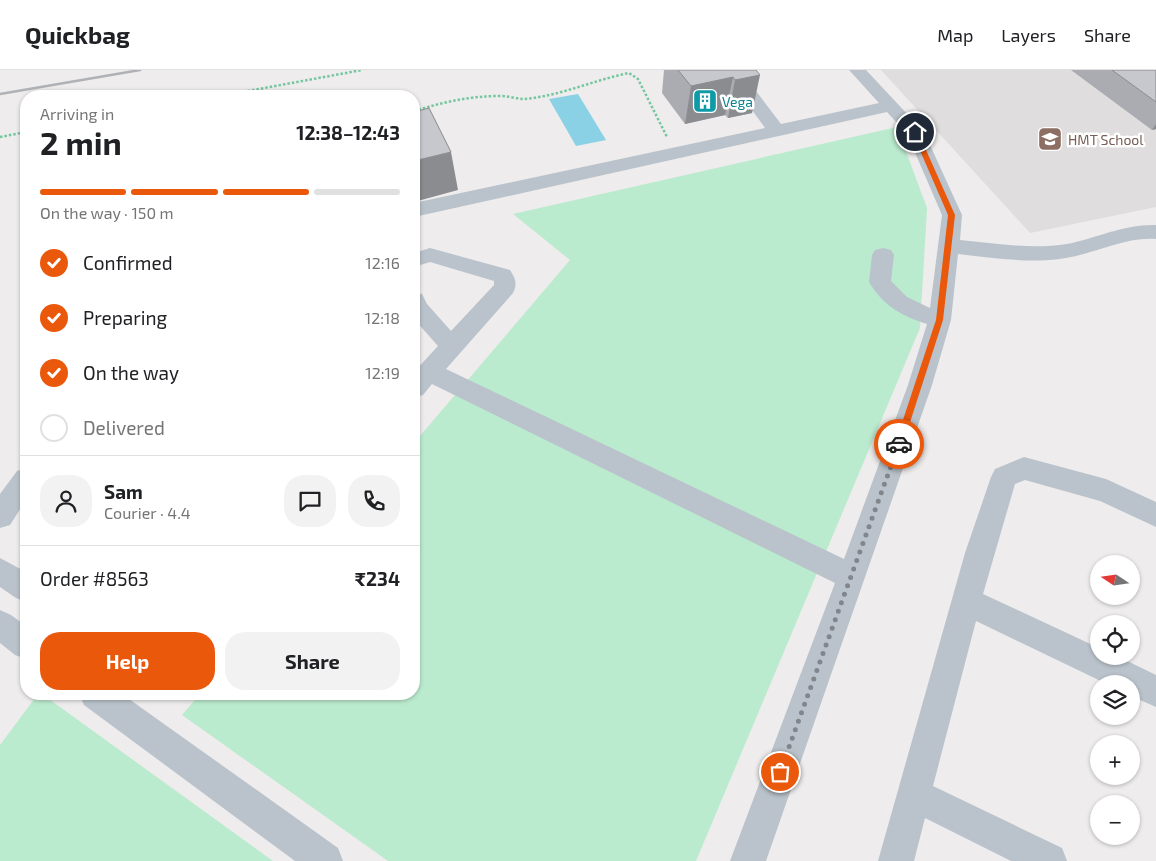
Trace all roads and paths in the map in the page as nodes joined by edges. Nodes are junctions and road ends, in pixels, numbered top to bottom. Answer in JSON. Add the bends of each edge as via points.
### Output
{"nodes":[{"id":1,"x":362,"y":70,"type":"edge"},
{"id":2,"x":731,"y":70,"type":"edge"},
{"id":3,"x":857,"y":70,"type":"edge"},
{"id":4,"x":254,"y":90,"type":"edge"},
{"id":5,"x":891,"y":106,"type":"junction"},
{"id":6,"x":420,"y":108,"type":"edge"},
{"id":7,"x":777,"y":131,"type":"junction"},
{"id":8,"x":20,"y":133,"type":"edge"},
{"id":9,"x":0,"y":137,"type":"edge"},
{"id":10,"x":676,"y":153,"type":"junction"},
{"id":11,"x":420,"y":209,"type":"edge"},
{"id":12,"x":1156,"y":232,"type":"edge"},
{"id":13,"x":948,"y":246,"type":"junction"},
{"id":14,"x":883,"y":254,"type":"dead end"},
{"id":15,"x":420,"y":258,"type":"edge"},
{"id":16,"x":420,"y":311,"type":"edge"},
{"id":17,"x":940,"y":320,"type":"junction"},
{"id":18,"x":451,"y":346,"type":"junction"},
{"id":19,"x":421,"y":379,"type":"edge"},
{"id":20,"x":20,"y":487,"type":"edge"},
{"id":21,"x":1156,"y":515,"type":"edge"},
{"id":22,"x":0,"y":516,"type":"edge"},
{"id":23,"x":0,"y":570,"type":"edge"},
{"id":24,"x":851,"y":577,"type":"junction"},
{"id":25,"x":20,"y":584,"type":"edge"},
{"id":26,"x":966,"y":601,"type":"junction"},
{"id":27,"x":0,"y":625,"type":"edge"},
{"id":28,"x":20,"y":640,"type":"edge"},
{"id":29,"x":1156,"y":691,"type":"edge"},
{"id":30,"x":103,"y":700,"type":"edge"},
{"id":31,"x":913,"y":794,"type":"junction"},
{"id":32,"x":325,"y":861,"type":"edge"},
{"id":33,"x":748,"y":861,"type":"edge"},
{"id":34,"x":896,"y":861,"type":"edge"},
{"id":35,"x":1049,"y":861,"type":"edge"}],
"edges":[{"from":1,"to":4,"type":"path"},
{"from":2,"to":7,"type":"street"},
{"from":3,"to":5,"type":"street"},
{"from":5,"to":7,"type":"street"},
{"from":5,"to":13,"type":"street","via":[[915,132],[952,215]]},
{"from":6,"to":10,"type":"path","via":[[456,99],[503,96],[523,99],[583,87],[629,73],[638,79]]},
{"from":7,"to":10,"type":"street"},
{"from":8,"to":9,"type":"path"},
{"from":10,"to":11,"type":"street"},
{"from":12,"to":13,"type":"street","via":[[1126,234],[1068,251],[1047,253]]},
{"from":13,"to":17,"type":"street"},
{"from":14,"to":17,"type":"street","via":[[880,282],[891,298],[908,309]]},
{"from":15,"to":18,"type":"street","via":[[430,256],[502,275],[505,281],[505,287]]},
{"from":16,"to":18,"type":"street"},
{"from":17,"to":24,"type":"street"},
{"from":18,"to":19,"type":"street"},
{"from":19,"to":24,"type":"street"},
{"from":20,"to":22,"type":"street"},
{"from":21,"to":26,"type":"street","via":[[1106,491],[1024,468],[1004,477]]},
{"from":23,"to":25,"type":"street"},
{"from":24,"to":33,"type":"street"},
{"from":26,"to":29,"type":"street"},
{"from":26,"to":31,"type":"street"},
{"from":27,"to":28,"type":"street"},
{"from":30,"to":32,"type":"street"},
{"from":31,"to":34,"type":"street"},
{"from":31,"to":35,"type":"street"}]}
